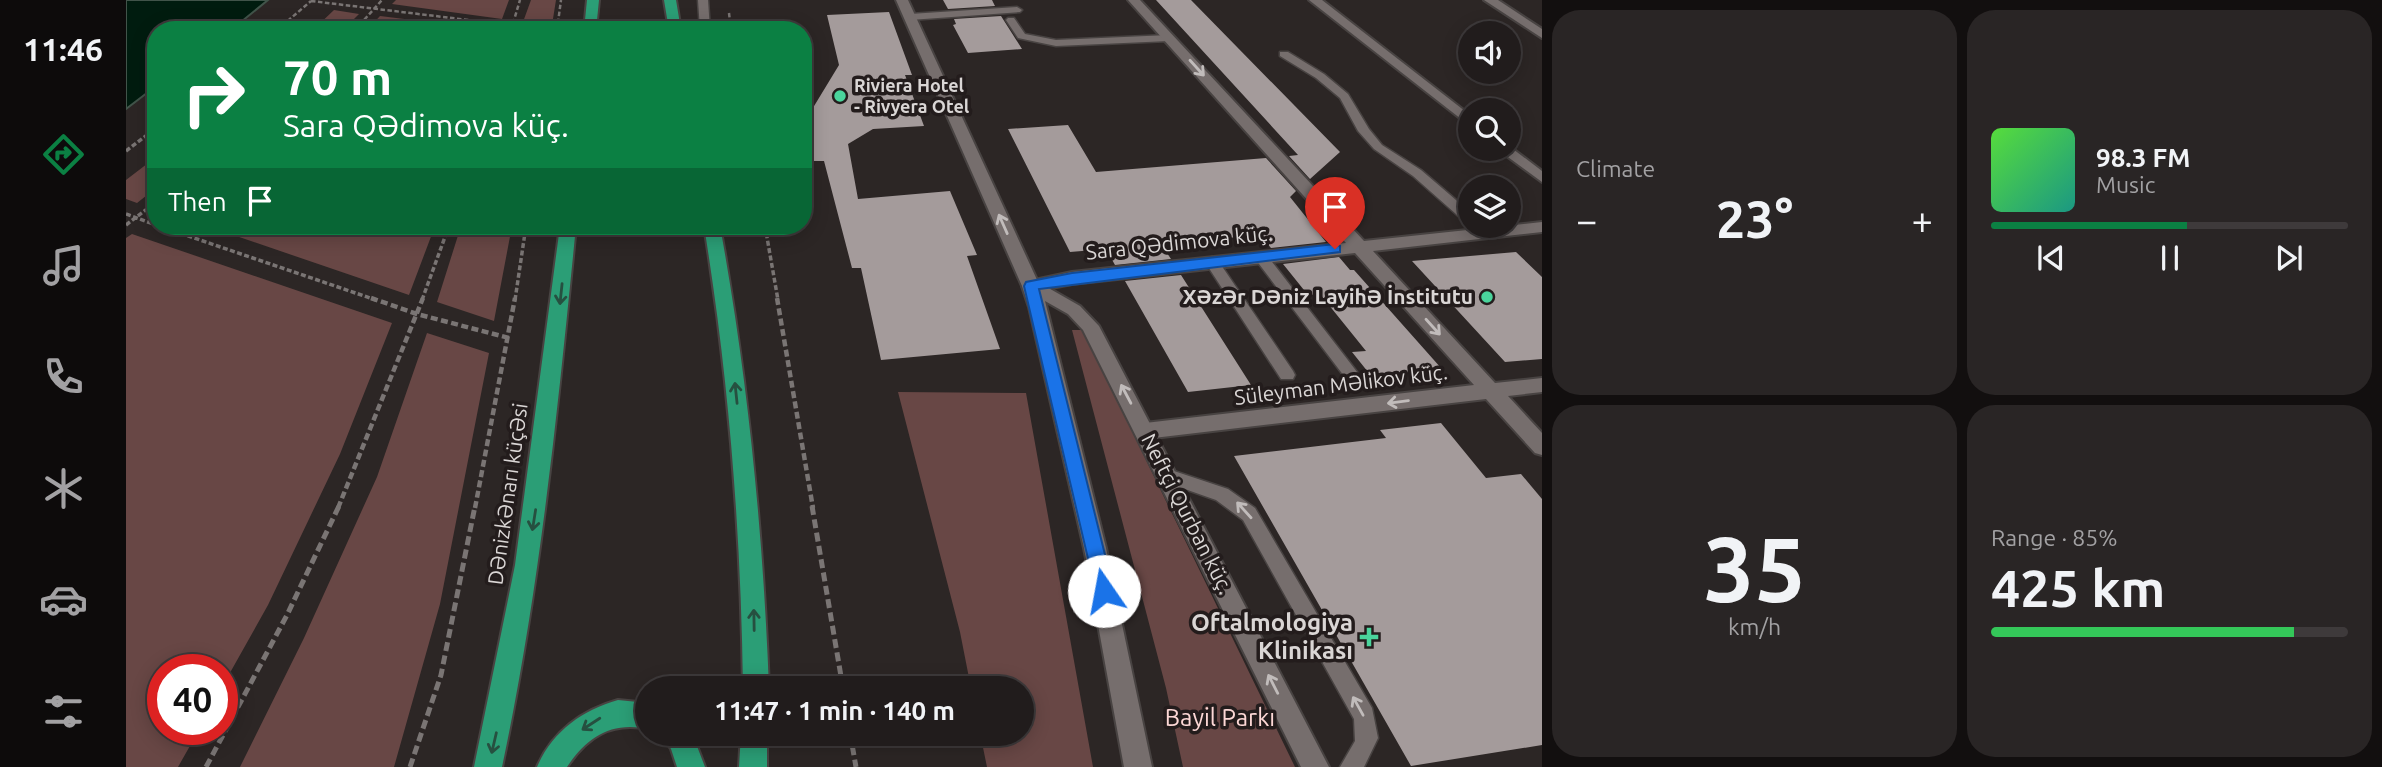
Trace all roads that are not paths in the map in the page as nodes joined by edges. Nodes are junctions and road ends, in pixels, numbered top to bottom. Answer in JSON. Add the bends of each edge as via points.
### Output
{"nodes":[{"id":1,"x":593,"y":0,"type":"edge"},
{"id":2,"x":670,"y":0,"type":"edge"},
{"id":3,"x":703,"y":0,"type":"edge"},
{"id":4,"x":902,"y":0,"type":"edge"},
{"id":5,"x":1135,"y":0,"type":"edge"},
{"id":6,"x":1315,"y":0,"type":"edge"},
{"id":7,"x":1490,"y":0,"type":"edge"},
{"id":8,"x":1017,"y":10,"type":"dead end"},
{"id":9,"x":910,"y":17,"type":"junction"},
{"id":10,"x":1011,"y":20,"type":"dead end"},
{"id":11,"x":591,"y":21,"type":"edge"},
{"id":12,"x":674,"y":21,"type":"edge"},
{"id":13,"x":704,"y":21,"type":"edge"},
{"id":14,"x":1542,"y":34,"type":"edge"},
{"id":15,"x":1169,"y":38,"type":"junction"},
{"id":16,"x":1284,"y":54,"type":"dead end"},
{"id":17,"x":1458,"y":113,"type":"edge"},
{"id":18,"x":1520,"y":161,"type":"edge"},
{"id":19,"x":1542,"y":178,"type":"edge"},
{"id":20,"x":1458,"y":209,"type":"edge"},
{"id":21,"x":1542,"y":227,"type":"edge"},
{"id":22,"x":1521,"y":228,"type":"edge"},
{"id":23,"x":1458,"y":232,"type":"edge"},
{"id":24,"x":567,"y":235,"type":"edge"},
{"id":25,"x":714,"y":235,"type":"edge"},
{"id":26,"x":1359,"y":246,"type":"junction"},
{"id":27,"x":1261,"y":257,"type":"junction"},
{"id":28,"x":1212,"y":262,"type":"junction"},
{"id":29,"x":1031,"y":286,"type":"junction"},
{"id":30,"x":1349,"y":372,"type":"dead end"},
{"id":31,"x":1287,"y":375,"type":"dead end"},
{"id":32,"x":1542,"y":385,"type":"edge"},
{"id":33,"x":1490,"y":391,"type":"junction"},
{"id":34,"x":1146,"y":431,"type":"junction"},
{"id":35,"x":1542,"y":447,"type":"edge"},
{"id":36,"x":1168,"y":476,"type":"junction"},
{"id":37,"x":756,"y":676,"type":"edge"},
{"id":38,"x":635,"y":712,"type":"edge"},
{"id":39,"x":683,"y":746,"type":"edge"},
{"id":40,"x":754,"y":746,"type":"edge"},
{"id":41,"x":488,"y":767,"type":"edge"},
{"id":42,"x":551,"y":767,"type":"edge"},
{"id":43,"x":691,"y":767,"type":"edge"},
{"id":44,"x":753,"y":767,"type":"edge"},
{"id":45,"x":1138,"y":767,"type":"edge"},
{"id":46,"x":1315,"y":767,"type":"edge"},
{"id":47,"x":1351,"y":767,"type":"edge"}],
"edges":[{"from":1,"to":11,"type":"highway"},
{"from":2,"to":12,"type":"highway"},
{"from":3,"to":13,"type":"lane"},
{"from":4,"to":9,"type":"street"},
{"from":5,"to":15,"type":"street"},
{"from":6,"to":17,"type":"street"},
{"from":7,"to":14,"type":"street"},
{"from":8,"to":9,"type":"lane"},
{"from":29,"to":9,"type":"street","one_way":true},
{"from":10,"to":15,"type":"lane","via":[[1021,36],[1044,42]]},
{"from":15,"to":26,"type":"street","one_way":true},
{"from":16,"to":20,"type":"lane","via":[[1344,96],[1378,147]]},
{"from":18,"to":19,"type":"street"},
{"from":21,"to":22,"type":"street","name":"Sara Qədimova küç."},
{"from":23,"to":26,"type":"street","name":"Sara Qədimova küç."},
{"from":24,"to":41,"type":"highway","name":"Dənizkənarı küçəsi","one_way":true,"via":[[534,520],[505,698]]},
{"from":37,"to":25,"type":"highway","one_way":true,"via":[[753,566],[732,350]]},
{"from":26,"to":27,"type":"street","name":"Sara Qədimova küç."},
{"from":26,"to":33,"type":"street","one_way":true},
{"from":27,"to":28,"type":"street","name":"Sara Qədimova küç."},
{"from":27,"to":30,"type":"lane"},
{"from":28,"to":29,"type":"street","name":"Sara Qədimova küç."},
{"from":28,"to":31,"type":"lane"},
{"from":34,"to":29,"type":"street","name":"Neftçi Qurban küç.","one_way":true,"via":[[1090,327],[1074,310]]},
{"from":29,"to":45,"type":"street","via":[[1095,548]]},
{"from":32,"to":33,"type":"street","name":"Süleyman Məlikov küç."},
{"from":33,"to":34,"type":"street","name":"Süleyman Məlikov küç.","one_way":true},
{"from":33,"to":35,"type":"street"},
{"from":34,"to":36,"type":"street","name":"Neftçi Qurban küç."},
{"from":46,"to":36,"type":"street","name":"Neftçi Qurban küç.","one_way":true},
{"from":47,"to":36,"type":"lane","one_way":true,"via":[[1369,733],[1364,716],[1249,514],[1227,496]]},
{"from":38,"to":42,"type":"highway","one_way":true,"via":[[603,716],[583,728],[561,749]]},
{"from":39,"to":43,"type":"highway"},
{"from":40,"to":44,"type":"highway"}]}
